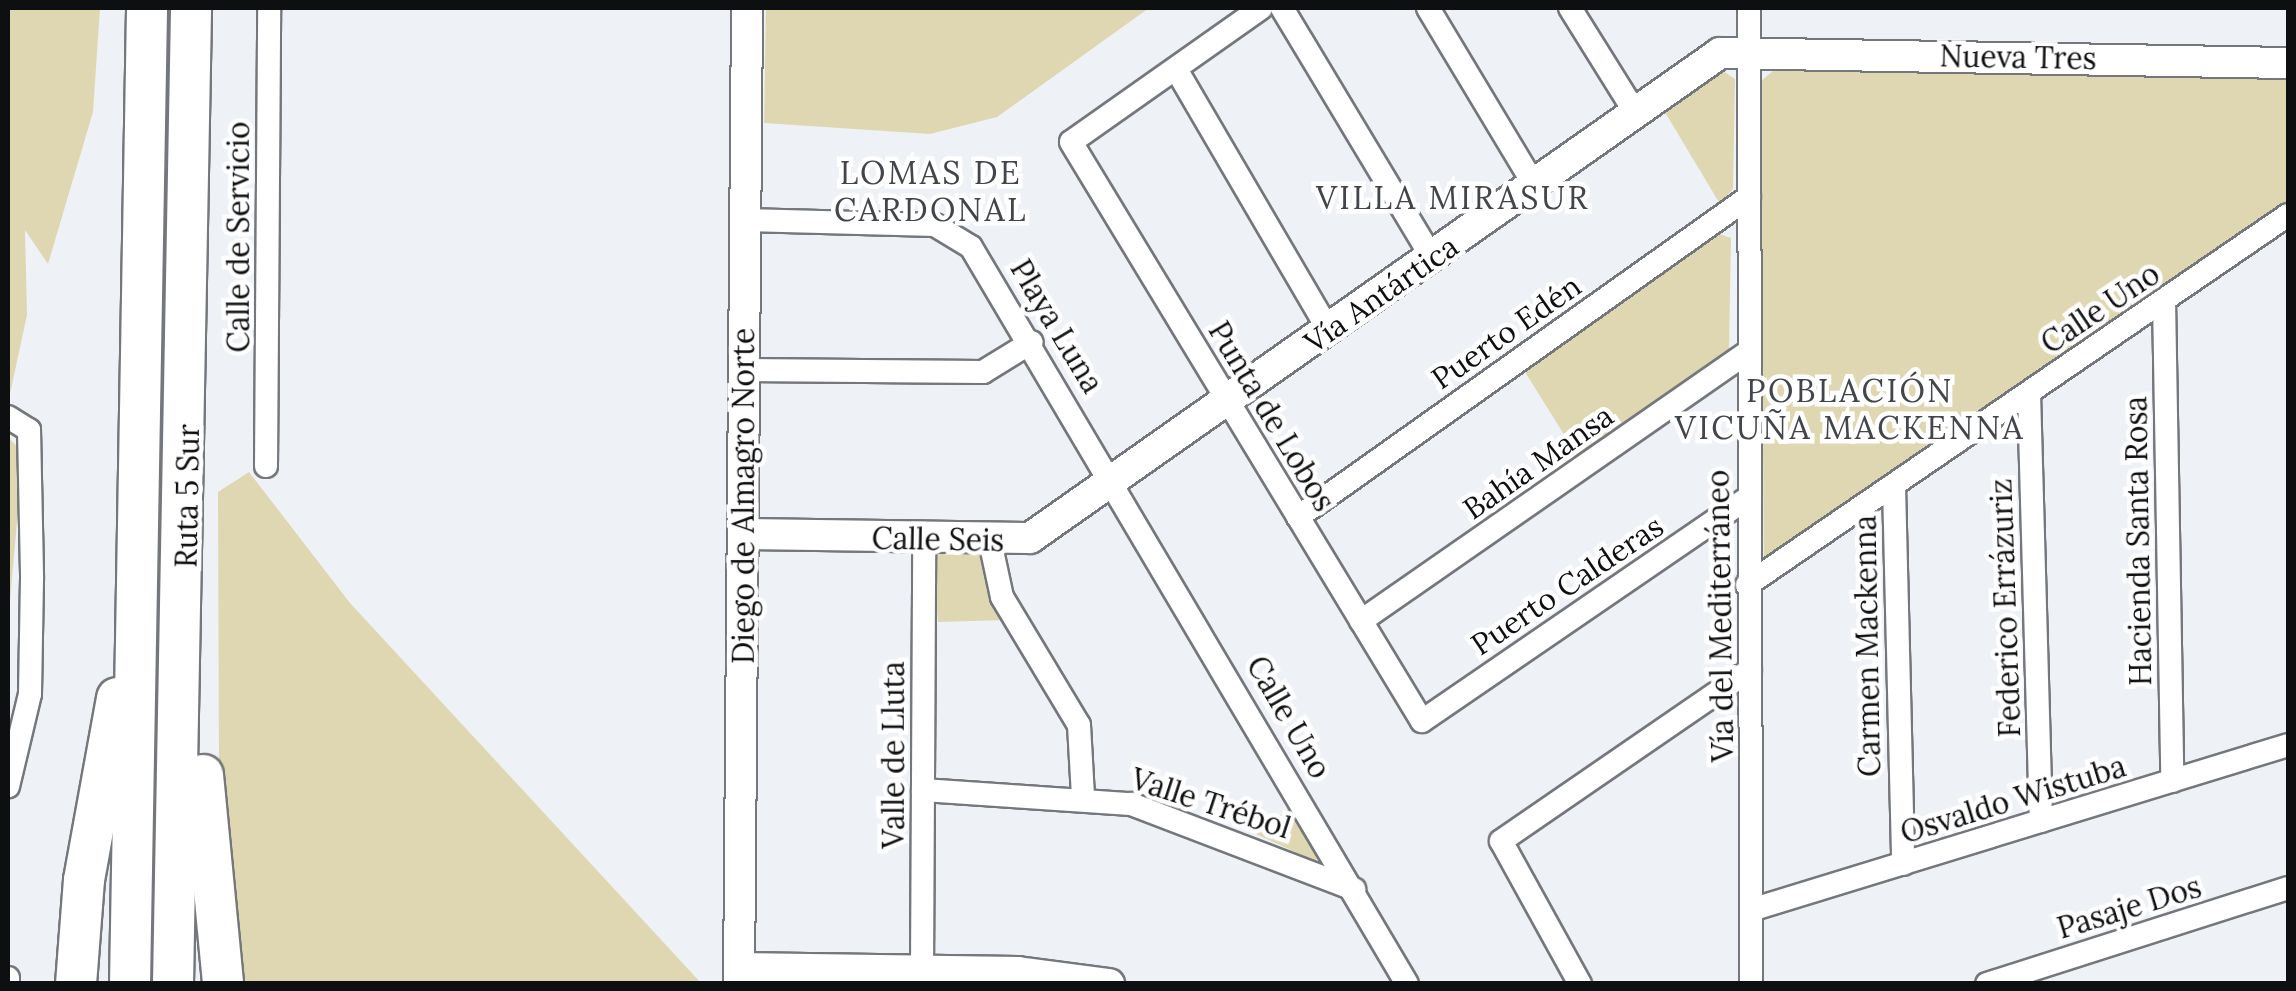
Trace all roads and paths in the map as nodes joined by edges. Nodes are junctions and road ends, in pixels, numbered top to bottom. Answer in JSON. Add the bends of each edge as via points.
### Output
{"nodes":[{"id":1,"x":147,"y":8,"type":"edge"},
{"id":2,"x":191,"y":8,"type":"edge"},
{"id":3,"x":270,"y":8,"type":"edge"},
{"id":4,"x":747,"y":8,"type":"edge"},
{"id":5,"x":1261,"y":8,"type":"edge"},
{"id":6,"x":1282,"y":8,"type":"edge"},
{"id":7,"x":1428,"y":8,"type":"edge"},
{"id":8,"x":1570,"y":8,"type":"edge"},
{"id":9,"x":1749,"y":8,"type":"edge"},
{"id":10,"x":1748,"y":52,"type":"junction"},
{"id":11,"x":2288,"y":63,"type":"edge"},
{"id":12,"x":1176,"y":69,"type":"junction"},
{"id":13,"x":1635,"y":112,"type":"junction"},
{"id":14,"x":1535,"y":186,"type":"junction"},
{"id":15,"x":1749,"y":197,"type":"junction"},
{"id":16,"x":2288,"y":215,"type":"edge"},
{"id":17,"x":745,"y":220,"type":"junction"},
{"id":18,"x":1433,"y":259,"type":"junction"},
{"id":19,"x":2164,"y":300,"type":"junction"},
{"id":20,"x":1329,"y":331,"type":"junction"},
{"id":21,"x":1032,"y":342,"type":"junction"},
{"id":22,"x":1748,"y":351,"type":"junction"},
{"id":23,"x":744,"y":370,"type":"junction"},
{"id":24,"x":146,"y":386,"type":"junction"},
{"id":25,"x":2029,"y":393,"type":"junction"},
{"id":26,"x":1228,"y":401,"type":"junction"},
{"id":27,"x":8,"y":417,"type":"edge"},
{"id":28,"x":188,"y":461,"type":"junction"},
{"id":29,"x":266,"y":466,"type":"dead end"},
{"id":30,"x":1117,"y":482,"type":"junction"},
{"id":31,"x":1894,"y":486,"type":"junction"},
{"id":32,"x":1746,"y":499,"type":"junction"},
{"id":33,"x":1298,"y":517,"type":"junction"},
{"id":34,"x":744,"y":534,"type":"junction"},
{"id":35,"x":924,"y":540,"type":"junction"},
{"id":36,"x":990,"y":541,"type":"junction"},
{"id":37,"x":1747,"y":585,"type":"junction"},
{"id":38,"x":1362,"y":621,"type":"junction"},
{"id":39,"x":1750,"y":670,"type":"junction"},
{"id":40,"x":1422,"y":720,"type":"joint"},
{"id":41,"x":2288,"y":745,"type":"edge"},
{"id":42,"x":2172,"y":781,"type":"junction"},
{"id":43,"x":8,"y":786,"type":"edge"},
{"id":44,"x":923,"y":790,"type":"junction"},
{"id":45,"x":1083,"y":797,"type":"junction"},
{"id":46,"x":2041,"y":821,"type":"junction"},
{"id":47,"x":1903,"y":864,"type":"junction"},
{"id":48,"x":2288,"y":888,"type":"edge"},
{"id":49,"x":1354,"y":889,"type":"junction"},
{"id":50,"x":1754,"y":909,"type":"junction"},
{"id":51,"x":922,"y":971,"type":"junction"},
{"id":52,"x":739,"y":976,"type":"edge"},
{"id":53,"x":76,"y":984,"type":"edge"},
{"id":54,"x":130,"y":984,"type":"edge"},
{"id":55,"x":174,"y":984,"type":"edge"},
{"id":56,"x":223,"y":984,"type":"edge"},
{"id":57,"x":1110,"y":984,"type":"edge"},
{"id":58,"x":1407,"y":984,"type":"edge"},
{"id":59,"x":1580,"y":984,"type":"edge"},
{"id":60,"x":1751,"y":984,"type":"edge"},
{"id":61,"x":1987,"y":984,"type":"edge"}],
"edges":[{"from":1,"to":24,"type":"highway","name":"Ruta 5 Sur"},
{"from":2,"to":28,"type":"highway","name":"Ruta 5 Sur"},
{"from":3,"to":29,"type":"street","name":"Calle de Servicio"},
{"from":4,"to":17,"type":"street","name":"Diego de Almagro Norte"},
{"from":5,"to":12,"type":"street"},
{"from":6,"to":18,"type":"street"},
{"from":7,"to":14,"type":"street"},
{"from":8,"to":13,"type":"street"},
{"from":9,"to":10,"type":"street","name":"Vía del Mediterráneo"},
{"from":10,"to":11,"type":"street","name":"Nueva Tres"},
{"from":10,"to":13,"type":"street","name":"Vía Antártica","via":[[1712,56]]},
{"from":10,"to":15,"type":"street","name":"Vía del Mediterráneo"},
{"from":12,"to":20,"type":"street"},
{"from":12,"to":26,"type":"street","name":"Punta de Lobos","via":[[1071,142]]},
{"from":13,"to":14,"type":"street","name":"Vía Antártica"},
{"from":14,"to":18,"type":"street","name":"Vía Antártica"},
{"from":15,"to":22,"type":"street","name":"Vía del Mediterráneo"},
{"from":15,"to":33,"type":"street","name":"Puerto Edén"},
{"from":16,"to":19,"type":"street","name":"Calle Uno"},
{"from":17,"to":21,"type":"street","name":"Playa Luna","via":[[948,230],[981,259]]},
{"from":17,"to":23,"type":"street","name":"Diego de Almagro Norte"},
{"from":18,"to":20,"type":"street","name":"Vía Antártica"},
{"from":19,"to":25,"type":"street","name":"Calle Uno"},
{"from":19,"to":42,"type":"street","name":"Hacienda Santa Rosa"},
{"from":20,"to":26,"type":"street","name":"Vía Antártica"},
{"from":21,"to":23,"type":"street","via":[[983,372]]},
{"from":21,"to":30,"type":"street","name":"Playa Luna"},
{"from":22,"to":32,"type":"street","name":"Vía del Mediterráneo"},
{"from":22,"to":38,"type":"street","name":"Bahía Mansa"},
{"from":23,"to":34,"type":"street","name":"Diego de Almagro Norte"},
{"from":24,"to":53,"type":"highway","via":[[116,714],[90,835]]},
{"from":24,"to":54,"type":"highway","name":"Ruta 5 Sur"},
{"from":25,"to":31,"type":"street","name":"Calle Uno"},
{"from":25,"to":46,"type":"street","name":"Federico Errázuriz"},
{"from":26,"to":30,"type":"street","name":"Vía Antártica"},
{"from":26,"to":33,"type":"street","name":"Punta de Lobos"},
{"from":27,"to":43,"type":"street","via":[[29,430],[32,579],[30,694]]},
{"from":28,"to":55,"type":"highway","name":"Ruta 5 Sur"},
{"from":28,"to":56,"type":"highway","via":[[210,922]]},
{"from":30,"to":36,"type":"street","name":"Calle Seis","via":[[1030,538]]},
{"from":30,"to":49,"type":"street","name":"Calle Uno"},
{"from":31,"to":37,"type":"street","name":"Calle Uno"},
{"from":31,"to":47,"type":"street","name":"Carmen Mackenna"},
{"from":32,"to":37,"type":"street","name":"Vía del Mediterráneo"},
{"from":32,"to":40,"type":"street","name":"Puerto Calderas"},
{"from":33,"to":38,"type":"street","name":"Punta de Lobos"},
{"from":34,"to":35,"type":"street","name":"Calle Seis"},
{"from":34,"to":52,"type":"street","name":"Diego de Almagro Norte"},
{"from":35,"to":36,"type":"street","name":"Calle Seis"},
{"from":35,"to":44,"type":"street","name":"Valle de Lluta"},
{"from":36,"to":45,"type":"street","via":[[1002,598],[1079,725]]},
{"from":37,"to":39,"type":"street","name":"Vía del Mediterráneo"},
{"from":38,"to":40,"type":"street","name":"Punta de Lobos"},
{"from":39,"to":50,"type":"street","name":"Vía del Mediterráneo"},
{"from":39,"to":59,"type":"street","via":[[1501,841]]},
{"from":41,"to":42,"type":"street","name":"Osvaldo Wistuba"},
{"from":42,"to":46,"type":"street","name":"Osvaldo Wistuba"},
{"from":44,"to":45,"type":"street","name":"Valle Trébol"},
{"from":44,"to":51,"type":"street","name":"Valle de Lluta"},
{"from":45,"to":49,"type":"street","name":"Valle Trébol","via":[[1181,818]]},
{"from":46,"to":47,"type":"street","name":"Osvaldo Wistuba"},
{"from":47,"to":50,"type":"street","name":"Osvaldo Wistuba"},
{"from":48,"to":61,"type":"street","name":"Pasaje Dos"},
{"from":49,"to":58,"type":"street","name":"Calle Uno"},
{"from":50,"to":60,"type":"street","name":"Vía del Mediterráneo"},
{"from":51,"to":52,"type":"street"},
{"from":51,"to":57,"type":"street"}]}
